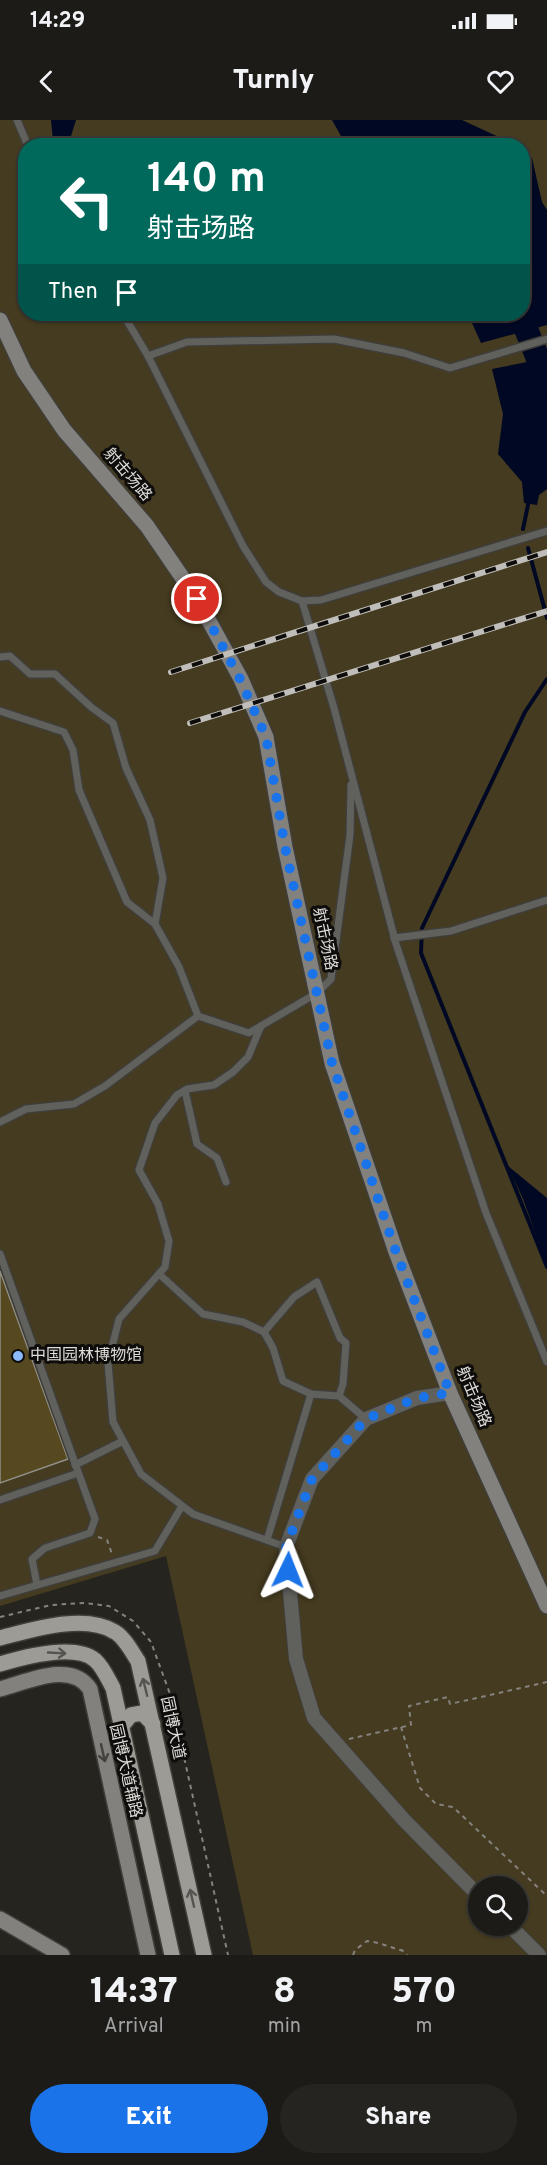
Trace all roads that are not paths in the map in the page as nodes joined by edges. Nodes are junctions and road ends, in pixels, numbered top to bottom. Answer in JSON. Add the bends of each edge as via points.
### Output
{"nodes":[{"id":1,"x":17,"y":120,"type":"edge"},
{"id":2,"x":25,"y":138,"type":"edge"},
{"id":3,"x":0,"y":320,"type":"edge"},
{"id":4,"x":127,"y":321,"type":"edge"},
{"id":5,"x":547,"y":339,"type":"edge"},
{"id":6,"x":147,"y":356,"type":"junction"},
{"id":7,"x":547,"y":531,"type":"edge"},
{"id":8,"x":302,"y":601,"type":"junction"},
{"id":9,"x":0,"y":657,"type":"edge"},
{"id":10,"x":0,"y":711,"type":"edge"},
{"id":11,"x":351,"y":777,"type":"junction"},
{"id":12,"x":547,"y":900,"type":"edge"},
{"id":13,"x":155,"y":924,"type":"junction"},
{"id":14,"x":394,"y":938,"type":"junction"},
{"id":15,"x":317,"y":993,"type":"junction"},
{"id":16,"x":198,"y":1016,"type":"junction"},
{"id":17,"x":261,"y":1026,"type":"junction"},
{"id":18,"x":185,"y":1091,"type":"junction"},
{"id":19,"x":0,"y":1122,"type":"edge"},
{"id":20,"x":226,"y":1182,"type":"dead end"},
{"id":21,"x":0,"y":1254,"type":"edge"},
{"id":22,"x":159,"y":1274,"type":"junction"},
{"id":23,"x":264,"y":1332,"type":"junction"},
{"id":24,"x":547,"y":1362,"type":"edge"},
{"id":25,"x":450,"y":1393,"type":"junction"},
{"id":26,"x":311,"y":1394,"type":"junction"},
{"id":27,"x":339,"y":1396,"type":"junction"},
{"id":28,"x":366,"y":1419,"type":"junction"},
{"id":29,"x":123,"y":1441,"type":"junction"},
{"id":30,"x":75,"y":1465,"type":"junction"},
{"id":31,"x":78,"y":1473,"type":"junction"},
{"id":32,"x":0,"y":1500,"type":"edge"},
{"id":33,"x":182,"y":1506,"type":"junction"},
{"id":34,"x":267,"y":1540,"type":"junction"},
{"id":35,"x":286,"y":1547,"type":"junction"},
{"id":36,"x":37,"y":1585,"type":"junction"},
{"id":37,"x":0,"y":1596,"type":"edge"},
{"id":38,"x":547,"y":1606,"type":"edge"},
{"id":39,"x":0,"y":1638,"type":"edge"},
{"id":40,"x":0,"y":1664,"type":"edge"},
{"id":41,"x":0,"y":1689,"type":"edge"},
{"id":42,"x":153,"y":1724,"type":"junction"},
{"id":43,"x":121,"y":1727,"type":"junction"},
{"id":44,"x":468,"y":1885,"type":"edge"},
{"id":45,"x":0,"y":1919,"type":"edge"},
{"id":46,"x":520,"y":1936,"type":"edge"},
{"id":47,"x":62,"y":1955,"type":"edge"},
{"id":48,"x":148,"y":1955,"type":"edge"},
{"id":49,"x":172,"y":1955,"type":"edge"},
{"id":50,"x":204,"y":1955,"type":"edge"},
{"id":51,"x":538,"y":1955,"type":"edge"}],
"edges":[{"from":1,"to":2,"type":"lane"},
{"from":3,"to":15,"type":"street","name":"射击场路","via":[[24,371],[64,430],[147,526],[197,599],[240,679],[266,737]]},
{"from":4,"to":6,"type":"lane"},
{"from":5,"to":6,"type":"lane","via":[[450,368],[404,353],[334,339],[187,342]]},
{"from":6,"to":8,"type":"lane","via":[[243,546],[266,582]]},
{"from":7,"to":8,"type":"lane","via":[[321,600]]},
{"from":8,"to":11,"type":"lane"},
{"from":9,"to":13,"type":"lane","via":[[10,656],[30,674],[55,674],[114,723],[126,768],[150,820],[163,878]]},
{"from":10,"to":13,"type":"lane","via":[[64,732],[73,750],[79,790],[127,902]]},
{"from":11,"to":14,"type":"lane"},
{"from":11,"to":15,"type":"lane","via":[[350,835],[331,979]]},
{"from":12,"to":14,"type":"lane","via":[[451,932]]},
{"from":13,"to":16,"type":"lane","via":[[179,967]]},
{"from":14,"to":24,"type":"lane","via":[[486,1213]]},
{"from":15,"to":17,"type":"lane"},
{"from":15,"to":25,"type":"street","name":"射击场路","via":[[332,1063],[396,1252]]},
{"from":16,"to":17,"type":"lane","via":[[249,1033]]},
{"from":16,"to":19,"type":"lane","via":[[105,1086],[74,1104],[26,1109]]},
{"from":17,"to":18,"type":"lane","via":[[248,1057],[233,1072],[214,1085]]},
{"from":18,"to":20,"type":"lane","via":[[197,1144],[217,1158]]},
{"from":18,"to":22,"type":"lane","via":[[177,1095],[155,1123],[139,1170],[159,1204],[169,1241],[165,1267]]},
{"from":21,"to":30,"type":"lane"},
{"from":22,"to":23,"type":"lane","via":[[203,1314],[243,1322]]},
{"from":22,"to":29,"type":"lane","via":[[119,1319],[108,1363],[113,1422]]},
{"from":23,"to":26,"type":"lane","via":[[283,1381]]},
{"from":23,"to":27,"type":"lane","via":[[294,1297],[317,1282],[340,1338],[346,1343]]},
{"from":25,"to":28,"type":"street","via":[[417,1398]]},
{"from":25,"to":38,"type":"street","name":"射击场路"},
{"from":26,"to":27,"type":"lane"},
{"from":26,"to":34,"type":"lane"},
{"from":27,"to":28,"type":"lane"},
{"from":28,"to":35,"type":"street","via":[[312,1479]]},
{"from":29,"to":30,"type":"lane"},
{"from":29,"to":33,"type":"lane","via":[[141,1474]]},
{"from":30,"to":31,"type":"lane"},
{"from":31,"to":32,"type":"lane"},
{"from":31,"to":36,"type":"lane","via":[[95,1519],[90,1533],[45,1548],[32,1559]]},
{"from":33,"to":34,"type":"lane","via":[[193,1514]]},
{"from":33,"to":36,"type":"lane","via":[[155,1551]]},
{"from":34,"to":35,"type":"lane"},
{"from":35,"to":44,"type":"street","via":[[296,1659],[314,1718],[404,1820]]},
{"from":36,"to":37,"type":"lane"},
{"from":42,"to":39,"type":"main road","name":"园博大道","one_way":true,"via":[[138,1661],[116,1632],[90,1623],[55,1625]]},
{"from":40,"to":43,"type":"main road","one_way":true,"via":[[48,1652],[94,1659],[113,1688]]},
{"from":41,"to":48,"type":"street","name":"园博大道辅路","one_way":true,"via":[[65,1674],[84,1680],[90,1689]]},
{"from":42,"to":43,"type":"main road","via":[[142,1713],[131,1715]]},
{"from":50,"to":42,"type":"main road","name":"园博大道","one_way":true},
{"from":43,"to":49,"type":"main road"},
{"from":45,"to":47,"type":"street"},
{"from":46,"to":51,"type":"street"}]}
